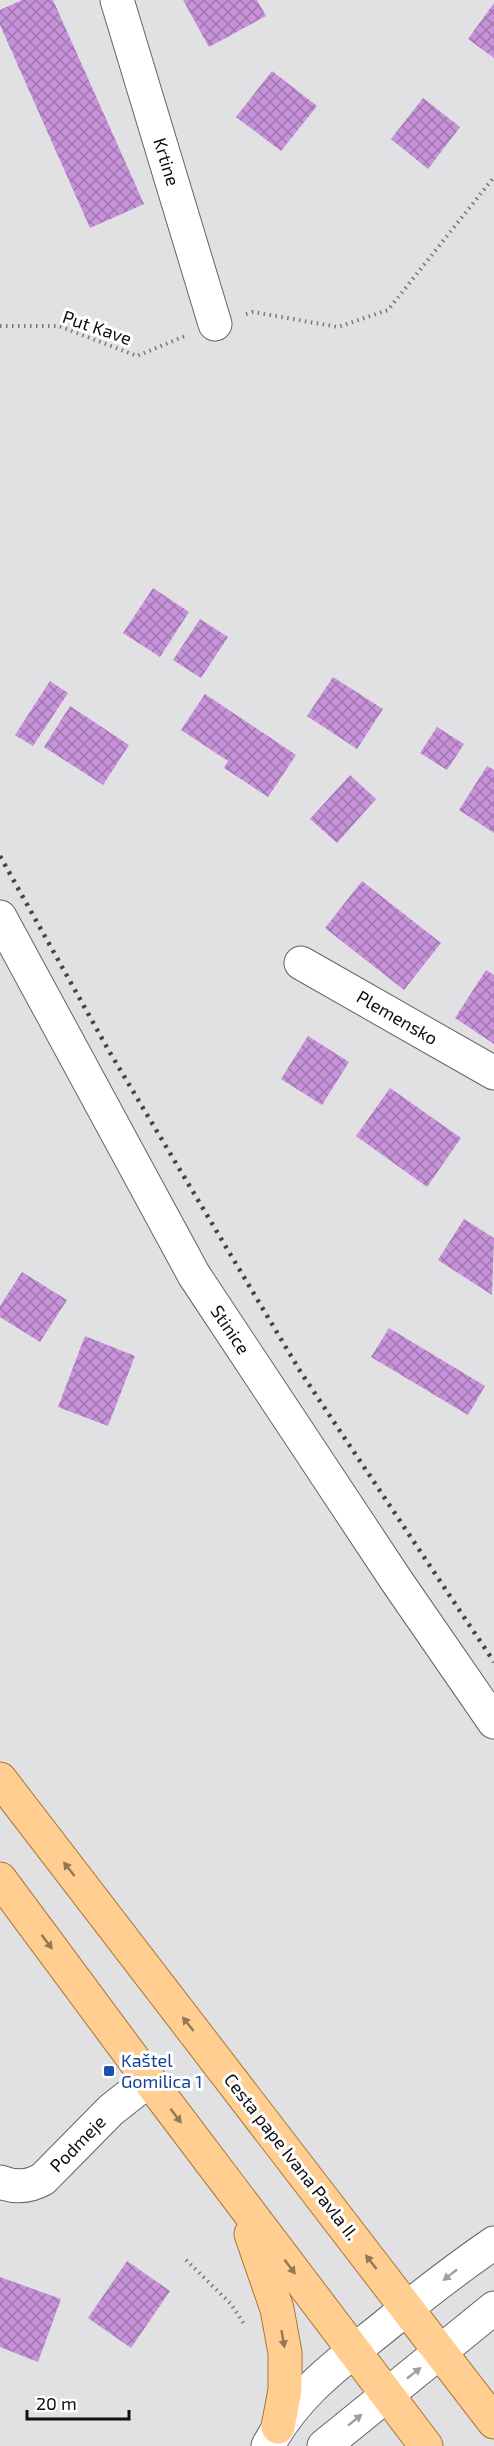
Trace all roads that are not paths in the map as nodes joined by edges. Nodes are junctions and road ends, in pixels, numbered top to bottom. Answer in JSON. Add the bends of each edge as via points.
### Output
{"nodes":[{"id":1,"x":117,"y":0,"type":"edge"},
{"id":2,"x":215,"y":324,"type":"road end"},
{"id":3,"x":0,"y":917,"type":"edge"},
{"id":4,"x":301,"y":963,"type":"dead end"},
{"id":5,"x":494,"y":1073,"type":"edge"},
{"id":6,"x":494,"y":1722,"type":"edge"},
{"id":7,"x":0,"y":1779,"type":"edge"},
{"id":8,"x":0,"y":1879,"type":"edge"},
{"id":9,"x":149,"y":2080,"type":"junction"},
{"id":10,"x":0,"y":2182,"type":"edge"},
{"id":11,"x":242,"y":2203,"type":"junction"},
{"id":12,"x":494,"y":2243,"type":"edge"},
{"id":13,"x":407,"y":2308,"type":"junction"},
{"id":14,"x":494,"y":2308,"type":"edge"},
{"id":15,"x":354,"y":2351,"type":"junction"},
{"id":16,"x":441,"y":2352,"type":"junction"},
{"id":17,"x":387,"y":2394,"type":"junction"},
{"id":18,"x":494,"y":2422,"type":"edge"},
{"id":19,"x":273,"y":2437,"type":"edge"},
{"id":20,"x":324,"y":2446,"type":"edge"},
{"id":21,"x":426,"y":2446,"type":"edge"}],
"edges":[{"from":1,"to":2,"type":"street","name":"Krtine"},
{"from":3,"to":6,"type":"street","name":"Stinice","via":[[194,1275]]},
{"from":4,"to":5,"type":"street","name":"Plemensko"},
{"from":13,"to":7,"type":"main road","name":"Cesta pape Ivana Pavla II.","one_way":true},
{"from":8,"to":9,"type":"main road","one_way":true},
{"from":9,"to":10,"type":"street","name":"Podmeje","via":[[111,2110],[43,2179],[31,2186]]},
{"from":9,"to":11,"type":"main road","one_way":true},
{"from":11,"to":15,"type":"main road","one_way":true},
{"from":11,"to":19,"type":"main road","one_way":true,"via":[[277,2309],[285,2353],[285,2390]]},
{"from":12,"to":13,"type":"street","one_way":true},
{"from":13,"to":15,"type":"street"},
{"from":13,"to":16,"type":"main road","name":"Cesta pape Ivana Pavla II."},
{"from":14,"to":16,"type":"street"},
{"from":15,"to":17,"type":"main road"},
{"from":15,"to":19,"type":"street","via":[[292,2406]]},
{"from":17,"to":16,"type":"street","one_way":true},
{"from":16,"to":18,"type":"main road","name":"Cesta pape Ivana Pavla II."},
{"from":20,"to":17,"type":"street","one_way":true},
{"from":17,"to":21,"type":"main road"}]}
